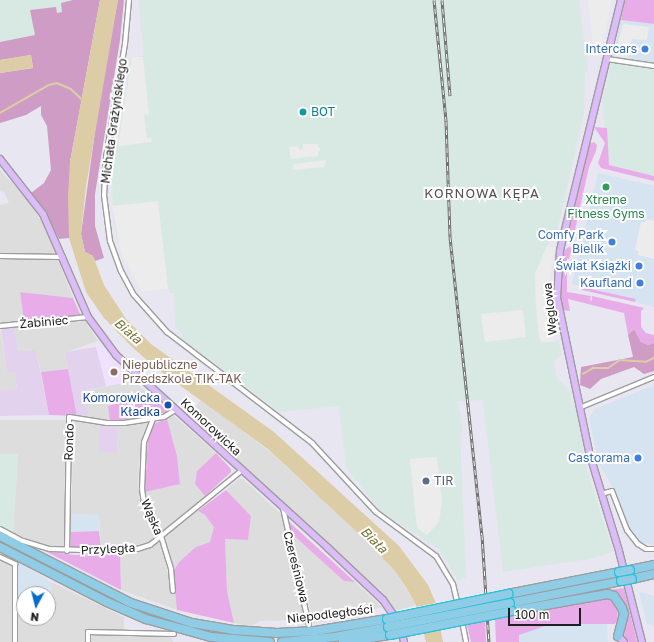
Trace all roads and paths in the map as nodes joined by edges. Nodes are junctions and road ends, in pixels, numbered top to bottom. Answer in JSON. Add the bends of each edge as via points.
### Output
{"nodes":[{"id":1,"x":129,"y":0,"type":"edge"},
{"id":2,"x":621,"y":0,"type":"edge"},
{"id":3,"x":607,"y":59,"type":"junction"},
{"id":4,"x":654,"y":66,"type":"edge"},
{"id":5,"x":0,"y":160,"type":"edge"},
{"id":6,"x":3,"y":166,"type":"edge"},
{"id":7,"x":0,"y":256,"type":"edge"},
{"id":8,"x":63,"y":257,"type":"junction"},
{"id":9,"x":88,"y":317,"type":"junction"},
{"id":10,"x":0,"y":326,"type":"edge"},
{"id":11,"x":654,"y":377,"type":"edge"},
{"id":12,"x":579,"y":408,"type":"junction"},
{"id":13,"x":177,"y":409,"type":"junction"},
{"id":14,"x":153,"y":419,"type":"junction"},
{"id":15,"x":241,"y":471,"type":"junction"},
{"id":16,"x":601,"y":494,"type":"junction"},
{"id":17,"x":283,"y":508,"type":"junction"},
{"id":18,"x":0,"y":529,"type":"edge"},
{"id":19,"x":0,"y":536,"type":"edge"},
{"id":20,"x":161,"y":536,"type":"junction"},
{"id":21,"x":0,"y":547,"type":"edge"},
{"id":22,"x":654,"y":549,"type":"edge"},
{"id":23,"x":67,"y":551,"type":"junction"},
{"id":24,"x":0,"y":556,"type":"edge"},
{"id":25,"x":654,"y":565,"type":"edge"},
{"id":26,"x":654,"y":574,"type":"edge"},
{"id":27,"x":174,"y":591,"type":"dead end"},
{"id":28,"x":510,"y":603,"type":"junction"},
{"id":29,"x":310,"y":625,"type":"dead end"},
{"id":30,"x":389,"y":627,"type":"junction"},
{"id":31,"x":174,"y":634,"type":"dead end"},
{"id":32,"x":618,"y":636,"type":"joint"},
{"id":33,"x":15,"y":642,"type":"edge"},
{"id":34,"x":88,"y":642,"type":"edge"},
{"id":35,"x":270,"y":642,"type":"edge"},
{"id":36,"x":282,"y":642,"type":"edge"},
{"id":37,"x":288,"y":642,"type":"edge"},
{"id":38,"x":343,"y":642,"type":"edge"},
{"id":39,"x":404,"y":642,"type":"edge"},
{"id":40,"x":466,"y":642,"type":"edge"},
{"id":41,"x":624,"y":642,"type":"edge"},
{"id":42,"x":642,"y":642,"type":"edge"}],
"edges":[{"from":1,"to":40,"type":"street","name":"Michała Grażyńskiego","via":[[104,185],[107,228],[134,295],[167,332],[312,443],[376,512],[436,556],[453,584]]},
{"from":2,"to":3,"type":"street","name":"Węglowa"},
{"from":3,"to":4,"type":"street"},
{"from":3,"to":12,"type":"street","name":"Węglowa","via":[[562,242],[558,272],[559,310]]},
{"from":5,"to":6,"type":"street","name":"Komorowicka"},
{"from":6,"to":8,"type":"street","name":"Komorowicka","via":[[43,214]]},
{"from":7,"to":8,"type":"street"},
{"from":8,"to":9,"type":"street","name":"Komorowicka"},
{"from":9,"to":10,"type":"street","name":"Żabiniec"},
{"from":9,"to":13,"type":"street","name":"Komorowicka","via":[[116,355]]},
{"from":11,"to":12,"type":"street"},
{"from":12,"to":16,"type":"street","name":"Węglowa"},
{"from":13,"to":14,"type":"street","name":"Rondo","via":[[164,417]]},
{"from":13,"to":15,"type":"street","name":"Komorowicka"},
{"from":14,"to":20,"type":"street","name":"Wąska","via":[[144,442],[142,489],[144,504]]},
{"from":14,"to":23,"type":"street","name":"Rondo","via":[[106,423],[69,417]]},
{"from":15,"to":17,"type":"street","name":"Komorowicka"},
{"from":15,"to":20,"type":"street","name":"Przyległa"},
{"from":16,"to":22,"type":"street","via":[[612,491],[627,530],[646,550]]},
{"from":16,"to":42,"type":"street","name":"Węglowa"},
{"from":17,"to":29,"type":"street","name":"Czereśniowa"},
{"from":17,"to":39,"type":"street","name":"Komorowicka","via":[[382,600],[397,621]]},
{"from":18,"to":23,"type":"street","name":"Przyległa","via":[[31,544]]},
{"from":19,"to":30,"type":"highway","name":"Niepodległości","via":[[131,603],[192,623],[234,630],[277,633]]},
{"from":20,"to":23,"type":"street","name":"Przyległa","via":[[150,545],[137,549]]},
{"from":20,"to":27,"type":"street","name":"Wąska"},
{"from":21,"to":35,"type":"highway","via":[[107,602],[146,619],[211,636]]},
{"from":24,"to":33,"type":"street","via":[[15,564]]},
{"from":25,"to":28,"type":"highway","name":"Niepodległości","bridge":true,"via":[[619,572]]},
{"from":26,"to":28,"type":"highway","name":"Niepodległości","bridge":true},
{"from":28,"to":30,"type":"highway","name":"Niepodległości","bridge":true},
{"from":28,"to":32,"type":"highway","via":[[607,594],[614,596],[624,614]]},
{"from":30,"to":37,"type":"highway","name":"Niepodległości"},
{"from":30,"to":38,"type":"highway"},
{"from":31,"to":34,"type":"street","via":[[88,632]]},
{"from":32,"to":41,"type":"street"},
{"from":36,"to":37,"type":"highway","name":"Niepodległości"}]}
